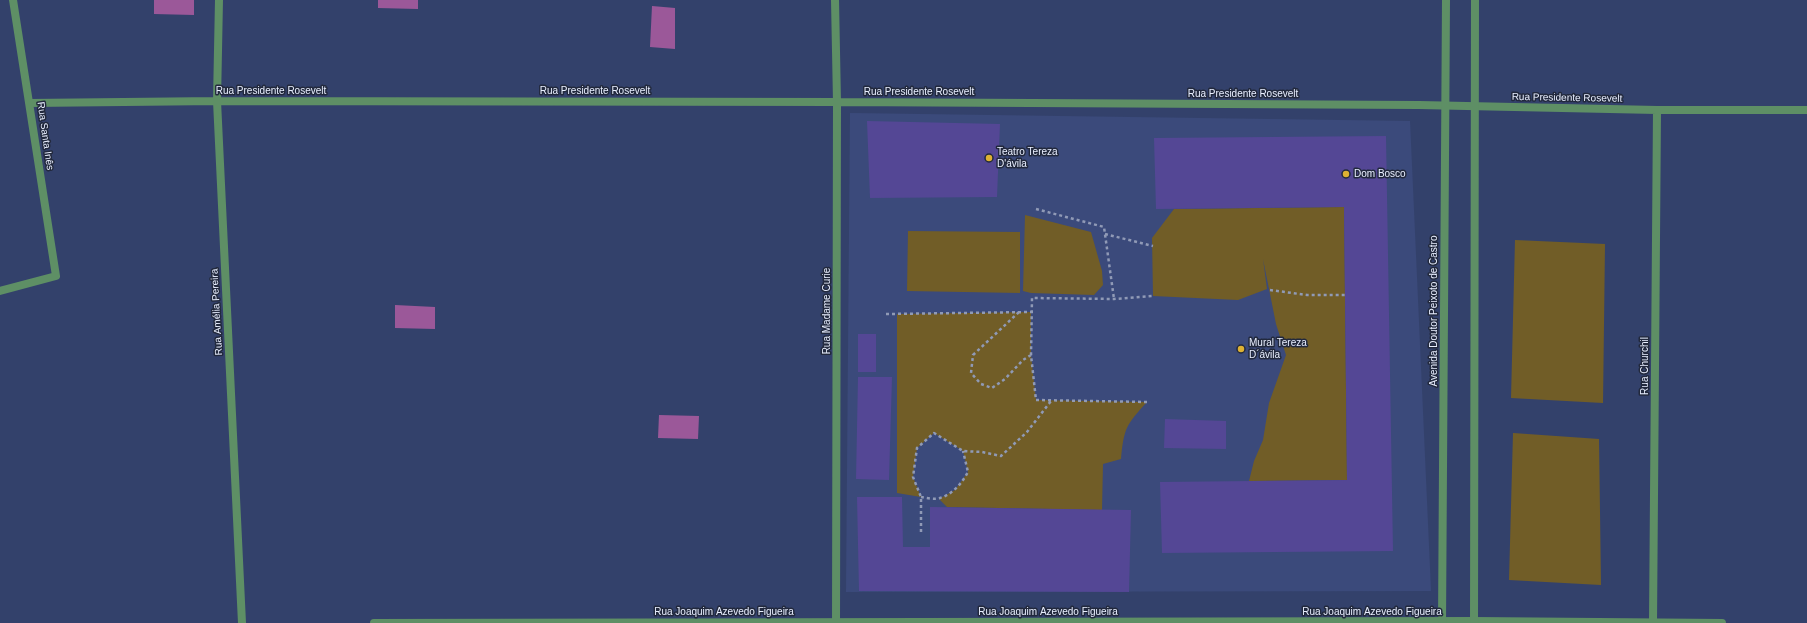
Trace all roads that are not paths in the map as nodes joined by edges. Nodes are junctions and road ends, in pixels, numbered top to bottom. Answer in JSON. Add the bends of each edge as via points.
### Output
{"nodes":[{"id":1,"x":13,"y":0,"type":"edge"},
{"id":2,"x":219,"y":0,"type":"edge"},
{"id":3,"x":835,"y":0,"type":"edge"},
{"id":4,"x":1446,"y":0,"type":"edge"},
{"id":5,"x":1475,"y":0,"type":"edge"},
{"id":6,"x":217,"y":101,"type":"junction"},
{"id":7,"x":837,"y":102,"type":"junction"},
{"id":8,"x":30,"y":103,"type":"junction"},
{"id":9,"x":1445,"y":105,"type":"junction"},
{"id":10,"x":1474,"y":106,"type":"junction"},
{"id":11,"x":1657,"y":110,"type":"junction"},
{"id":12,"x":1807,"y":110,"type":"edge"},
{"id":13,"x":0,"y":291,"type":"edge"},
{"id":14,"x":1442,"y":622,"type":"edge"},
{"id":15,"x":1474,"y":622,"type":"edge"},
{"id":16,"x":242,"y":623,"type":"edge"},
{"id":17,"x":374,"y":623,"type":"edge"},
{"id":18,"x":836,"y":623,"type":"edge"},
{"id":19,"x":1653,"y":623,"type":"edge"},
{"id":20,"x":1722,"y":623,"type":"edge"}],
"edges":[{"from":1,"to":8,"type":"street","name":"Rua Santa Inês"},
{"from":2,"to":6,"type":"street","name":"Rua Amélia Pereira"},
{"from":3,"to":7,"type":"street","name":"Rua Madame Curie"},
{"from":4,"to":9,"type":"street","name":"Avenida Doutor Peixoto de Castro"},
{"from":5,"to":10,"type":"street"},
{"from":6,"to":7,"type":"street","name":"Rua Presidente Rosevelt"},
{"from":6,"to":8,"type":"street","name":"Rua Presidente Rosevelt"},
{"from":6,"to":16,"type":"street","name":"Rua Amélia Pereira"},
{"from":7,"to":9,"type":"street","name":"Rua Presidente Rosevelt"},
{"from":7,"to":18,"type":"street","name":"Rua Madame Curie"},
{"from":8,"to":13,"type":"street","name":"Rua Santa Inês","via":[[56,276]]},
{"from":9,"to":10,"type":"street","name":"Rua Presidente Rosevelt"},
{"from":9,"to":14,"type":"street","name":"Avenida Doutor Peixoto de Castro"},
{"from":10,"to":11,"type":"street","name":"Rua Presidente Rosevelt"},
{"from":10,"to":15,"type":"street"},
{"from":11,"to":12,"type":"street","name":"Rua Presidente Rosevelt"},
{"from":11,"to":19,"type":"street","name":"Rua Churchil"},
{"from":14,"to":15,"type":"street","name":"Rua Joaquim Azevedo Figueira"},
{"from":14,"to":18,"type":"street","name":"Rua Joaquim Azevedo Figueira"},
{"from":15,"to":19,"type":"street","name":"Rua Joaquim Azevedo Figueira"},
{"from":17,"to":18,"type":"street","name":"Rua Joaquim Azevedo Figueira"},
{"from":19,"to":20,"type":"street","name":"Rua Joaquim Azevedo Figueira"}]}
